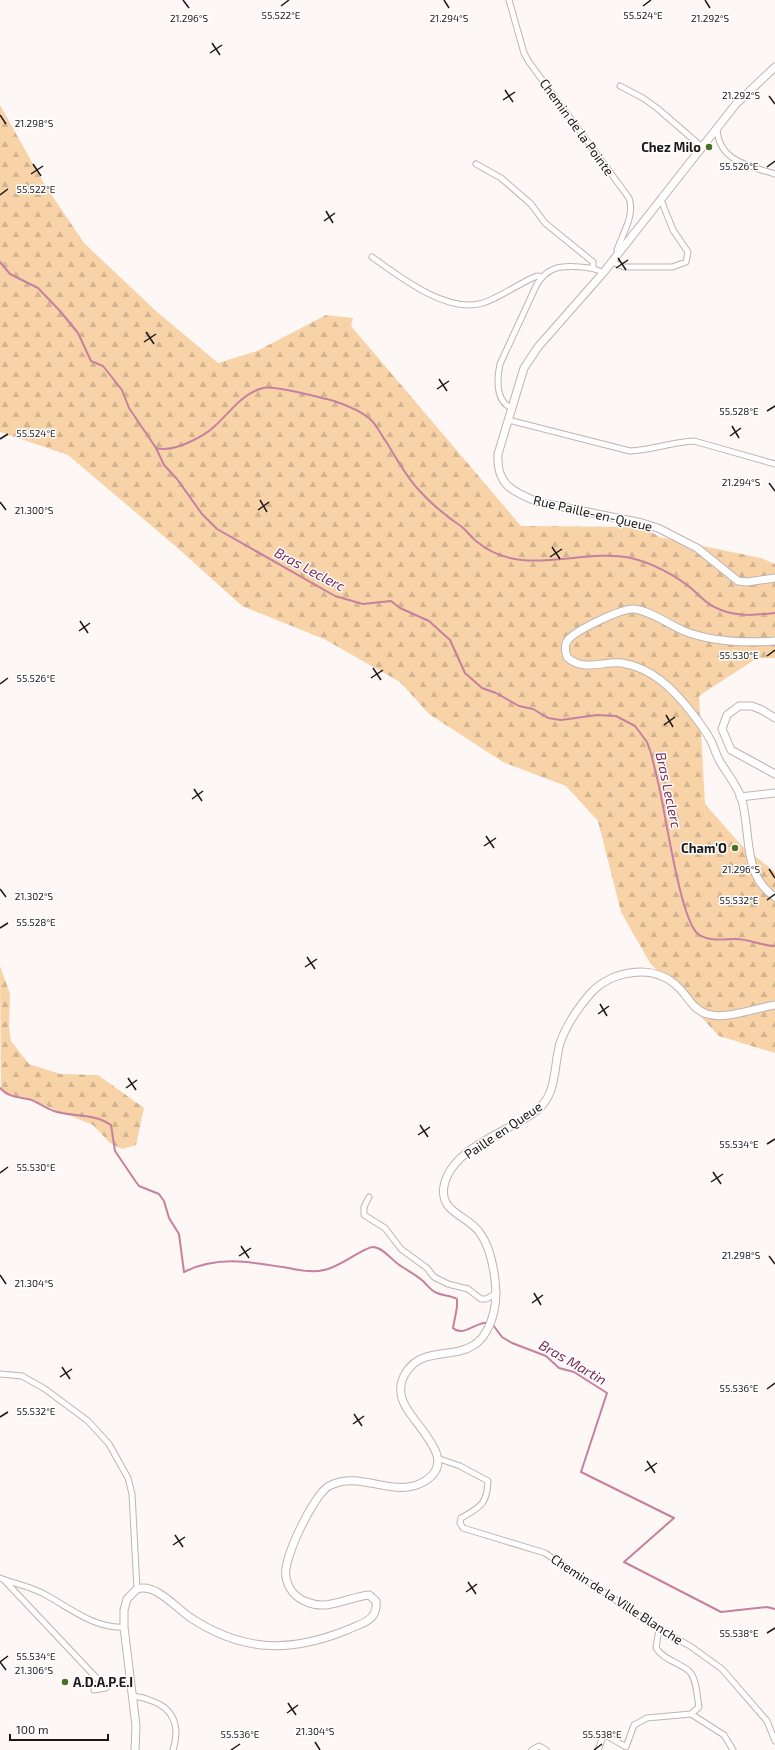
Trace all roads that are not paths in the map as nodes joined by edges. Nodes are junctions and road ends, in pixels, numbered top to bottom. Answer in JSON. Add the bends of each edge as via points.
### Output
{"nodes":[{"id":1,"x":509,"y":0,"type":"edge"},
{"id":2,"x":775,"y":67,"type":"edge"},
{"id":3,"x":620,"y":86,"type":"dead end"},
{"id":4,"x":717,"y":127,"type":"junction"},
{"id":5,"x":702,"y":147,"type":"junction"},
{"id":6,"x":476,"y":164,"type":"dead end"},
{"id":7,"x":775,"y":174,"type":"edge"},
{"id":8,"x":661,"y":200,"type":"junction"},
{"id":9,"x":619,"y":253,"type":"junction"},
{"id":10,"x":372,"y":258,"type":"dead end"},
{"id":11,"x":612,"y":262,"type":"junction"},
{"id":12,"x":593,"y":268,"type":"junction"},
{"id":13,"x":603,"y":273,"type":"junction"},
{"id":14,"x":542,"y":277,"type":"junction"},
{"id":15,"x":512,"y":408,"type":"junction"},
{"id":16,"x":508,"y":420,"type":"junction"},
{"id":17,"x":775,"y":464,"type":"edge"},
{"id":18,"x":775,"y":578,"type":"edge"},
{"id":19,"x":775,"y":641,"type":"edge"},
{"id":20,"x":775,"y":718,"type":"edge"},
{"id":21,"x":775,"y":774,"type":"edge"},
{"id":22,"x":775,"y":793,"type":"edge"},
{"id":23,"x":740,"y":797,"type":"junction"},
{"id":24,"x":775,"y":897,"type":"edge"},
{"id":25,"x":775,"y":1004,"type":"edge"},
{"id":26,"x":370,"y":1197,"type":"dead end"},
{"id":27,"x":497,"y":1293,"type":"junction"},
{"id":28,"x":0,"y":1374,"type":"edge"},
{"id":29,"x":437,"y":1458,"type":"junction"},
{"id":30,"x":2,"y":1579,"type":"edge"},
{"id":31,"x":137,"y":1588,"type":"junction"},
{"id":32,"x":124,"y":1627,"type":"junction"},
{"id":33,"x":659,"y":1629,"type":"junction"},
{"id":34,"x":94,"y":1690,"type":"dead end"},
{"id":35,"x":134,"y":1697,"type":"junction"},
{"id":36,"x":691,"y":1714,"type":"junction"},
{"id":37,"x":775,"y":1741,"type":"edge"},
{"id":38,"x":135,"y":1750,"type":"edge"},
{"id":39,"x":173,"y":1750,"type":"edge"},
{"id":40,"x":532,"y":1750,"type":"edge"},
{"id":41,"x":546,"y":1750,"type":"edge"},
{"id":42,"x":598,"y":1750,"type":"edge"},
{"id":43,"x":733,"y":1750,"type":"edge"}],
"edges":[{"from":1,"to":9,"type":"street","name":"Chemin de la Pointe","via":[[529,62],[629,198],[631,214],[617,250]]},
{"from":2,"to":4,"type":"main road","name":"Rue Paille-en-Queue","via":[[736,104]]},
{"from":3,"to":5,"type":"street","via":[[643,98]]},
{"from":4,"to":5,"type":"main road","name":"Rue Paille-en-Queue"},
{"from":4,"to":7,"type":"street","via":[[717,139],[734,160]]},
{"from":5,"to":8,"type":"main road","name":"Rue Paille-en-Queue"},
{"from":6,"to":12,"type":"street","via":[[500,178],[531,204],[545,223],[593,262]]},
{"from":8,"to":9,"type":"main road","name":"Rue Paille-en-Queue"},
{"from":8,"to":11,"type":"street","via":[[672,230],[688,252],[686,262],[672,267],[624,267]]},
{"from":9,"to":11,"type":"main road","name":"Rue Paille-en-Queue"},
{"from":10,"to":14,"type":"street","via":[[428,294],[460,303],[484,303],[530,279]]},
{"from":11,"to":13,"type":"main road","name":"Rue Paille-en-Queue"},
{"from":12,"to":13,"type":"street"},
{"from":12,"to":14,"type":"street","via":[[554,269]]},
{"from":13,"to":15,"type":"main road","name":"Rue Paille-en-Queue","via":[[538,347],[524,368]]},
{"from":14,"to":15,"type":"street","via":[[500,364],[498,386],[503,401]]},
{"from":15,"to":16,"type":"main road","name":"Rue Paille-en-Queue"},
{"from":16,"to":17,"type":"street","via":[[630,451],[694,441]]},
{"from":16,"to":18,"type":"main road","name":"Rue Paille-en-Queue","via":[[497,464],[501,478],[512,490],[538,502],[658,528],[697,548],[738,581]]},
{"from":19,"to":23,"type":"main road","via":[[741,641],[698,635],[632,608],[616,613],[575,634],[565,646],[567,657],[578,665],[620,663],[640,668],[661,680],[705,729],[718,759]]},
{"from":20,"to":21,"type":"main road","via":[[752,706],[739,706],[727,715],[722,729],[731,750]]},
{"from":22,"to":23,"type":"main road"},
{"from":23,"to":24,"type":"main road","via":[[753,871],[760,883]]},
{"from":25,"to":27,"type":"main road","name":"Paille en Queue","via":[[726,1015],[708,1015],[699,1010],[676,985],[660,975],[624,975],[610,978],[599,985],[581,1006],[564,1033],[552,1090],[544,1104],[536,1112],[468,1152],[455,1164],[443,1187],[445,1203],[455,1214],[473,1225],[482,1236]]},
{"from":26,"to":27,"type":"street","via":[[364,1207],[364,1215],[385,1228],[401,1249],[434,1276],[448,1284],[468,1289],[480,1299]]},
{"from":27,"to":29,"type":"main road","name":"Paille en Queue","via":[[493,1316],[477,1344],[422,1358],[414,1363],[403,1378],[400,1389],[405,1408],[430,1439]]},
{"from":28,"to":31,"type":"street","via":[[22,1376],[45,1389],[88,1421],[108,1444],[128,1478],[132,1494]]},
{"from":29,"to":31,"type":"main road","via":[[436,1470],[430,1477],[413,1486],[398,1488],[349,1480],[327,1487],[312,1503],[289,1556],[285,1574],[294,1595],[322,1606],[369,1595],[376,1601],[377,1610],[370,1620],[331,1636],[293,1645],[263,1646],[247,1643],[212,1629],[191,1619],[155,1592],[147,1588]]},
{"from":29,"to":33,"type":"street","name":"Chemin de la Ville Blanche","via":[[460,1466],[488,1481],[487,1494],[481,1506],[461,1518],[463,1528],[545,1553]]},
{"from":30,"to":32,"type":"street","via":[[45,1595],[74,1613],[101,1623]]},
{"from":30,"to":34,"type":"street","via":[[106,1688]]},
{"from":31,"to":32,"type":"main road","via":[[127,1599]]},
{"from":32,"to":35,"type":"main road"},
{"from":33,"to":36,"type":"street","via":[[656,1648],[660,1654],[690,1672],[695,1683],[699,1707]]},
{"from":33,"to":37,"type":"street","name":"Chemin de la Ville Blanche","via":[[690,1646],[722,1669],[767,1721]]},
{"from":35,"to":38,"type":"main road"},
{"from":35,"to":39,"type":"street","via":[[139,1696],[168,1710],[175,1726]]},
{"from":36,"to":42,"type":"street","via":[[647,1718],[634,1725],[626,1747],[604,1734]]},
{"from":36,"to":43,"type":"street","via":[[724,1735]]},
{"from":40,"to":41,"type":"street","via":[[539,1746]]}]}
